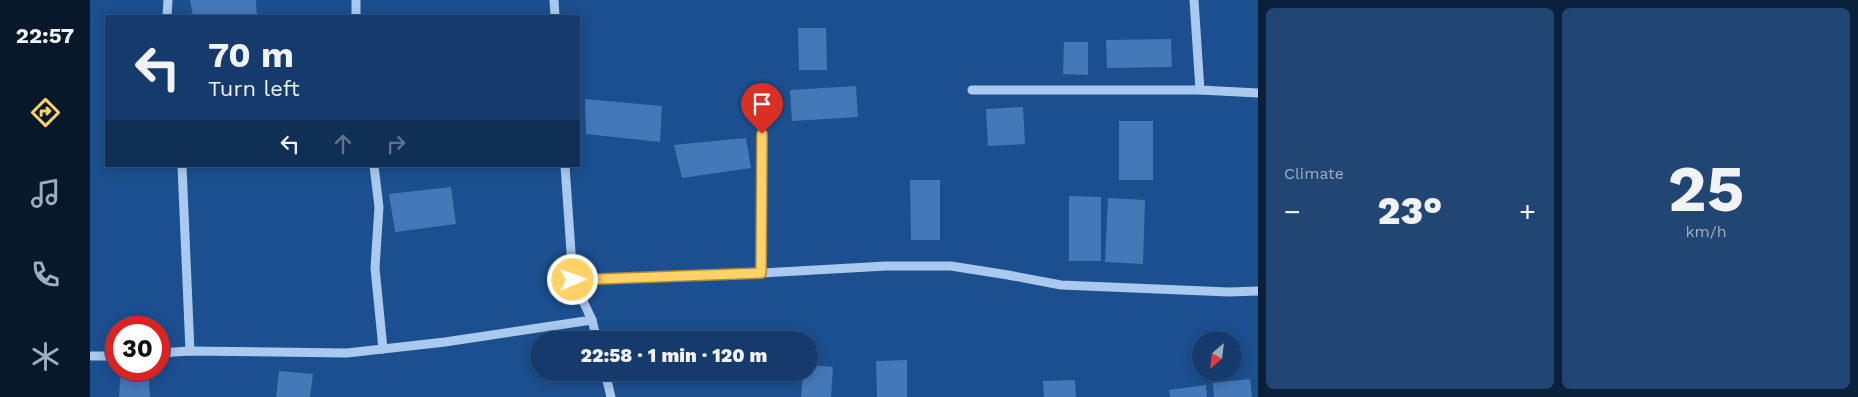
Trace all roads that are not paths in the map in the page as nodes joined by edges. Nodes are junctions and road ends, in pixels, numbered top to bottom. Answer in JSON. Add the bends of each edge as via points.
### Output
{"nodes":[{"id":1,"x":168,"y":0,"type":"edge"},
{"id":2,"x":356,"y":0,"type":"edge"},
{"id":3,"x":554,"y":0,"type":"edge"},
{"id":4,"x":1194,"y":0,"type":"edge"},
{"id":5,"x":167,"y":15,"type":"edge"},
{"id":6,"x":356,"y":15,"type":"edge"},
{"id":7,"x":555,"y":15,"type":"edge"},
{"id":8,"x":972,"y":90,"type":"dead end"},
{"id":9,"x":1200,"y":90,"type":"junction"},
{"id":10,"x":1258,"y":93,"type":"edge"},
{"id":11,"x":762,"y":134,"type":"dead end"},
{"id":12,"x":182,"y":167,"type":"edge"},
{"id":13,"x":374,"y":167,"type":"edge"},
{"id":14,"x":565,"y":167,"type":"edge"},
{"id":15,"x":761,"y":273,"type":"junction"},
{"id":16,"x":573,"y":280,"type":"junction"},
{"id":17,"x":1258,"y":291,"type":"edge"},
{"id":18,"x":592,"y":320,"type":"junction"},
{"id":19,"x":595,"y":331,"type":"edge"},
{"id":20,"x":382,"y":349,"type":"junction"},
{"id":21,"x":190,"y":350,"type":"junction"},
{"id":22,"x":170,"y":352,"type":"edge"},
{"id":23,"x":90,"y":356,"type":"edge"},
{"id":24,"x":105,"y":356,"type":"edge"},
{"id":25,"x":607,"y":381,"type":"edge"},
{"id":26,"x":611,"y":397,"type":"edge"}],
"edges":[{"from":1,"to":5,"type":"street"},
{"from":2,"to":6,"type":"street"},
{"from":3,"to":7,"type":"street"},
{"from":4,"to":9,"type":"street"},
{"from":8,"to":9,"type":"street"},
{"from":9,"to":10,"type":"street"},
{"from":11,"to":15,"type":"street"},
{"from":12,"to":21,"type":"street"},
{"from":13,"to":20,"type":"street","via":[[379,207],[376,268]]},
{"from":14,"to":16,"type":"street"},
{"from":15,"to":16,"type":"street"},
{"from":15,"to":17,"type":"street","via":[[951,266],[1060,286]]},
{"from":16,"to":18,"type":"street"},
{"from":18,"to":19,"type":"street"},
{"from":18,"to":20,"type":"street"},
{"from":20,"to":21,"type":"street","via":[[347,353]]},
{"from":21,"to":22,"type":"street"},
{"from":23,"to":24,"type":"street"},
{"from":25,"to":26,"type":"street"}]}
